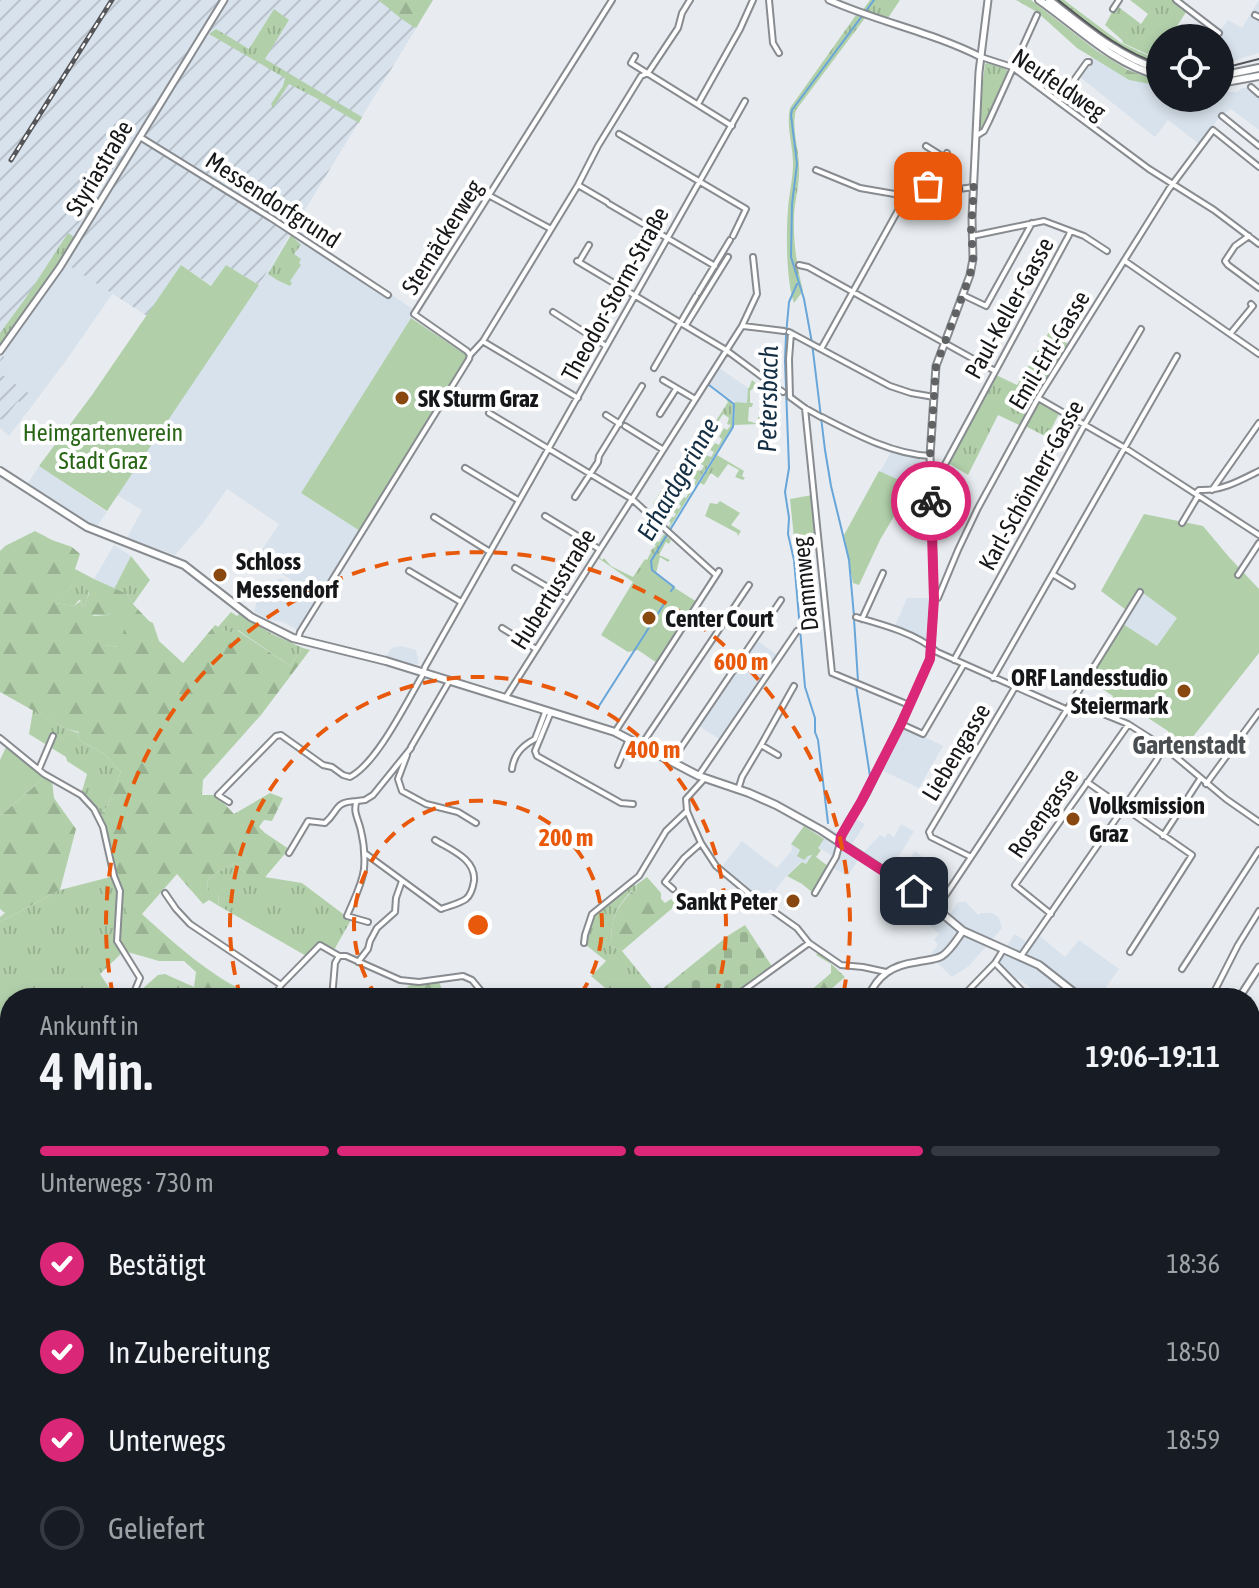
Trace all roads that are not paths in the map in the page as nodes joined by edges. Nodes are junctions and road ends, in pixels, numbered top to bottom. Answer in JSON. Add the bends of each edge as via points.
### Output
{"nodes":[{"id":1,"x":224,"y":0,"type":"edge"},
{"id":2,"x":612,"y":0,"type":"edge"},
{"id":3,"x":690,"y":0,"type":"edge"},
{"id":4,"x":753,"y":0,"type":"edge"},
{"id":5,"x":769,"y":0,"type":"edge"},
{"id":6,"x":829,"y":0,"type":"edge"},
{"id":7,"x":988,"y":0,"type":"edge"},
{"id":8,"x":1039,"y":0,"type":"edge"},
{"id":9,"x":1049,"y":0,"type":"edge"},
{"id":10,"x":1119,"y":0,"type":"edge"},
{"id":11,"x":1176,"y":0,"type":"edge"},
{"id":12,"x":1113,"y":9,"type":"dead end"},
{"id":13,"x":1037,"y":15,"type":"dead end"},
{"id":14,"x":1207,"y":24,"type":"edge"},
{"id":15,"x":779,"y":53,"type":"dead end"},
{"id":16,"x":635,"y":56,"type":"dead end"},
{"id":17,"x":981,"y":57,"type":"junction"},
{"id":18,"x":1089,"y":62,"type":"dead end"},
{"id":19,"x":1146,"y":66,"type":"edge"},
{"id":20,"x":1012,"y":67,"type":"junction"},
{"id":21,"x":1146,"y":68,"type":"edge"},
{"id":22,"x":1259,"y":68,"type":"edge"},
{"id":23,"x":648,"y":73,"type":"junction"},
{"id":24,"x":1234,"y":73,"type":"edge"},
{"id":25,"x":1259,"y":76,"type":"edge"},
{"id":26,"x":1234,"y":80,"type":"edge"},
{"id":27,"x":1251,"y":87,"type":"dead end"},
{"id":28,"x":1259,"y":94,"type":"edge"},
{"id":29,"x":745,"y":101,"type":"dead end"},
{"id":30,"x":1059,"y":101,"type":"junction"},
{"id":31,"x":697,"y":104,"type":"junction"},
{"id":32,"x":1222,"y":116,"type":"dead end"},
{"id":33,"x":732,"y":126,"type":"junction"},
{"id":34,"x":619,"y":134,"type":"dead end"},
{"id":35,"x":976,"y":136,"type":"junction"},
{"id":36,"x":139,"y":137,"type":"junction"},
{"id":37,"x":926,"y":146,"type":"dead end"},
{"id":38,"x":1259,"y":146,"type":"edge"},
{"id":39,"x":915,"y":165,"type":"dead end"},
{"id":40,"x":1259,"y":167,"type":"edge"},
{"id":41,"x":816,"y":170,"type":"dead end"},
{"id":42,"x":935,"y":175,"type":"junction"},
{"id":43,"x":699,"y":182,"type":"junction"},
{"id":44,"x":578,"y":185,"type":"junction"},
{"id":45,"x":904,"y":185,"type":"dead end"},
{"id":46,"x":1172,"y":185,"type":"junction"},
{"id":47,"x":928,"y":186,"type":"junction"},
{"id":48,"x":974,"y":187,"type":"junction"},
{"id":49,"x":925,"y":194,"type":"junction"},
{"id":50,"x":489,"y":195,"type":"junction"},
{"id":51,"x":906,"y":196,"type":"junction"},
{"id":52,"x":1032,"y":223,"type":"junction"},
{"id":53,"x":551,"y":229,"type":"junction"},
{"id":54,"x":1070,"y":231,"type":"junction"},
{"id":55,"x":972,"y":236,"type":"junction"},
{"id":56,"x":1249,"y":236,"type":"junction"},
{"id":57,"x":667,"y":239,"type":"junction"},
{"id":58,"x":1259,"y":244,"type":"edge"},
{"id":59,"x":589,"y":245,"type":"dead end"},
{"id":60,"x":1107,"y":251,"type":"dead end"},
{"id":61,"x":728,"y":257,"type":"dead end"},
{"id":62,"x":753,"y":257,"type":"dead end"},
{"id":63,"x":1125,"y":261,"type":"junction"},
{"id":64,"x":799,"y":265,"type":"dead end"},
{"id":65,"x":715,"y":266,"type":"junction"},
{"id":66,"x":1259,"y":288,"type":"edge"},
{"id":67,"x":852,"y":291,"type":"junction"},
{"id":68,"x":388,"y":295,"type":"dead end"},
{"id":69,"x":699,"y":295,"type":"junction"},
{"id":70,"x":963,"y":295,"type":"junction"},
{"id":71,"x":636,"y":296,"type":"junction"},
{"id":72,"x":1251,"y":304,"type":"dead end"},
{"id":73,"x":553,"y":312,"type":"dead end"},
{"id":74,"x":684,"y":324,"type":"junction"},
{"id":75,"x":742,"y":326,"type":"junction"},
{"id":76,"x":1141,"y":329,"type":"dead end"},
{"id":77,"x":788,"y":332,"type":"junction"},
{"id":78,"x":1230,"y":334,"type":"junction"},
{"id":79,"x":483,"y":341,"type":"junction"},
{"id":80,"x":944,"y":342,"type":"junction"},
{"id":81,"x":606,"y":346,"type":"junction"},
{"id":82,"x":821,"y":349,"type":"junction"},
{"id":83,"x":726,"y":350,"type":"junction"},
{"id":84,"x":0,"y":351,"type":"edge"},
{"id":85,"x":1259,"y":354,"type":"edge"},
{"id":86,"x":470,"y":355,"type":"junction"},
{"id":87,"x":1177,"y":356,"type":"dead end"},
{"id":88,"x":654,"y":368,"type":"dead end"},
{"id":89,"x":995,"y":371,"type":"junction"},
{"id":90,"x":663,"y":380,"type":"dead end"},
{"id":91,"x":642,"y":386,"type":"dead end"},
{"id":92,"x":676,"y":389,"type":"junction"},
{"id":93,"x":783,"y":392,"type":"dead end"},
{"id":94,"x":934,"y":397,"type":"junction"},
{"id":95,"x":578,"y":398,"type":"junction"},
{"id":96,"x":1038,"y":398,"type":"junction"},
{"id":97,"x":695,"y":399,"type":"junction"},
{"id":98,"x":805,"y":408,"type":"junction"},
{"id":99,"x":489,"y":413,"type":"dead end"},
{"id":100,"x":660,"y":414,"type":"dead end"},
{"id":101,"x":606,"y":415,"type":"dead end"},
{"id":102,"x":1259,"y":423,"type":"edge"},
{"id":103,"x":1085,"y":424,"type":"junction"},
{"id":104,"x":622,"y":425,"type":"junction"},
{"id":105,"x":1125,"y":448,"type":"junction"},
{"id":106,"x":548,"y":449,"type":"junction"},
{"id":107,"x":662,"y":449,"type":"junction"},
{"id":108,"x":930,"y":456,"type":"junction"},
{"id":109,"x":465,"y":468,"type":"dead end"},
{"id":110,"x":0,"y":471,"type":"edge"},
{"id":111,"x":1259,"y":471,"type":"edge"},
{"id":112,"x":588,"y":475,"type":"junction"},
{"id":113,"x":930,"y":485,"type":"junction"},
{"id":114,"x":1212,"y":490,"type":"junction"},
{"id":115,"x":1197,"y":494,"type":"junction"},
{"id":116,"x":575,"y":497,"type":"dead end"},
{"id":117,"x":632,"y":499,"type":"junction"},
{"id":118,"x":518,"y":500,"type":"junction"},
{"id":119,"x":545,"y":516,"type":"dead end"},
{"id":120,"x":434,"y":517,"type":"dead end"},
{"id":121,"x":1182,"y":523,"type":"dead end"},
{"id":122,"x":1259,"y":535,"type":"edge"},
{"id":123,"x":1259,"y":543,"type":"edge"},
{"id":124,"x":599,"y":549,"type":"junction"},
{"id":125,"x":490,"y":552,"type":"junction"},
{"id":126,"x":515,"y":568,"type":"dead end"},
{"id":127,"x":409,"y":571,"type":"dead end"},
{"id":128,"x":883,"y":573,"type":"dead end"},
{"id":129,"x":1053,"y":575,"type":"junction"},
{"id":130,"x":1238,"y":575,"type":"dead end"},
{"id":131,"x":749,"y":585,"type":"dead end"},
{"id":132,"x":1072,"y":586,"type":"dead end"},
{"id":133,"x":1140,"y":592,"type":"dead end"},
{"id":134,"x":568,"y":599,"type":"junction"},
{"id":135,"x":934,"y":599,"type":"junction"},
{"id":136,"x":781,"y":600,"type":"dead end"},
{"id":137,"x":461,"y":602,"type":"junction"},
{"id":138,"x":502,"y":628,"type":"dead end"},
{"id":139,"x":797,"y":631,"type":"dead end"},
{"id":140,"x":297,"y":640,"type":"junction"},
{"id":141,"x":932,"y":648,"type":"junction"},
{"id":142,"x":536,"y":649,"type":"junction"},
{"id":143,"x":954,"y":660,"type":"junction"},
{"id":144,"x":964,"y":664,"type":"junction"},
{"id":145,"x":423,"y":672,"type":"junction"},
{"id":146,"x":993,"y":678,"type":"junction"},
{"id":147,"x":450,"y":680,"type":"junction"},
{"id":148,"x":794,"y":686,"type":"dead end"},
{"id":149,"x":1015,"y":688,"type":"junction"},
{"id":150,"x":505,"y":698,"type":"junction"},
{"id":151,"x":910,"y":706,"type":"junction"},
{"id":152,"x":1068,"y":710,"type":"junction"},
{"id":153,"x":548,"y":711,"type":"junction"},
{"id":154,"x":1259,"y":712,"type":"edge"},
{"id":155,"x":901,"y":724,"type":"junction"},
{"id":156,"x":1128,"y":724,"type":"junction"},
{"id":157,"x":615,"y":732,"type":"junction"},
{"id":158,"x":53,"y":736,"type":"dead end"},
{"id":159,"x":0,"y":738,"type":"edge"},
{"id":160,"x":629,"y":739,"type":"junction"},
{"id":161,"x":642,"y":744,"type":"junction"},
{"id":162,"x":764,"y":745,"type":"junction"},
{"id":163,"x":1164,"y":747,"type":"junction"},
{"id":164,"x":411,"y":748,"type":"junction"},
{"id":165,"x":778,"y":755,"type":"dead end"},
{"id":166,"x":672,"y":761,"type":"junction"},
{"id":167,"x":618,"y":765,"type":"dead end"},
{"id":168,"x":39,"y":769,"type":"junction"},
{"id":169,"x":512,"y":769,"type":"dead end"},
{"id":170,"x":702,"y":777,"type":"junction"},
{"id":171,"x":1200,"y":779,"type":"junction"},
{"id":172,"x":1087,"y":782,"type":"junction"},
{"id":173,"x":1206,"y":784,"type":"junction"},
{"id":174,"x":738,"y":790,"type":"junction"},
{"id":175,"x":357,"y":801,"type":"junction"},
{"id":176,"x":229,"y":802,"type":"dead end"},
{"id":177,"x":633,"y":804,"type":"dead end"},
{"id":178,"x":1123,"y":808,"type":"junction"},
{"id":179,"x":687,"y":811,"type":"junction"},
{"id":180,"x":1259,"y":822,"type":"edge"},
{"id":181,"x":476,"y":823,"type":"dead end"},
{"id":182,"x":1163,"y":836,"type":"junction"},
{"id":183,"x":435,"y":840,"type":"dead end"},
{"id":184,"x":701,"y":843,"type":"junction"},
{"id":185,"x":840,"y":843,"type":"junction"},
{"id":186,"x":1259,"y":850,"type":"edge"},
{"id":187,"x":289,"y":853,"type":"dead end"},
{"id":188,"x":364,"y":853,"type":"junction"},
{"id":189,"x":971,"y":857,"type":"junction"},
{"id":190,"x":402,"y":881,"type":"junction"},
{"id":191,"x":673,"y":889,"type":"dead end"},
{"id":192,"x":165,"y":893,"type":"dead end"},
{"id":193,"x":815,"y":893,"type":"dead end"},
{"id":194,"x":937,"y":908,"type":"junction"},
{"id":195,"x":1259,"y":911,"type":"edge"},
{"id":196,"x":1051,"y":914,"type":"junction"},
{"id":197,"x":368,"y":922,"type":"dead end"},
{"id":198,"x":963,"y":931,"type":"junction"},
{"id":199,"x":584,"y":943,"type":"dead end"},
{"id":200,"x":809,"y":943,"type":"junction"},
{"id":201,"x":1003,"y":950,"type":"junction"},
{"id":202,"x":1130,"y":952,"type":"dead end"},
{"id":203,"x":339,"y":956,"type":"junction"},
{"id":204,"x":1021,"y":956,"type":"junction"},
{"id":205,"x":358,"y":962,"type":"junction"},
{"id":206,"x":995,"y":963,"type":"junction"},
{"id":207,"x":1259,"y":967,"type":"edge"},
{"id":208,"x":1182,"y":969,"type":"dead end"},
{"id":209,"x":886,"y":972,"type":"junction"},
{"id":210,"x":281,"y":985,"type":"junction"},
{"id":211,"x":136,"y":988,"type":"edge"},
{"id":212,"x":279,"y":988,"type":"edge"},
{"id":213,"x":333,"y":988,"type":"edge"},
{"id":214,"x":479,"y":988,"type":"edge"},
{"id":215,"x":747,"y":988,"type":"edge"},
{"id":216,"x":872,"y":988,"type":"edge"},
{"id":217,"x":971,"y":988,"type":"edge"},
{"id":218,"x":1019,"y":988,"type":"edge"},
{"id":219,"x":1068,"y":988,"type":"edge"},
{"id":220,"x":1216,"y":988,"type":"edge"},
{"id":221,"x":1245,"y":988,"type":"edge"}],
"edges":[{"from":1,"to":36,"type":"main road","name":"Styriastraße"},
{"from":2,"to":50,"type":"street","name":"Sternäckerweg"},
{"from":3,"to":23,"type":"street"},
{"from":4,"to":31,"type":"street"},
{"from":5,"to":15,"type":"street","via":[[773,43]]},
{"from":6,"to":17,"type":"main road","name":"Neufeldweg"},
{"from":7,"to":17,"type":"main road"},
{"from":8,"to":21,"type":"main road","via":[[1120,59]]},
{"from":9,"to":19,"type":"main road","via":[[1114,49]]},
{"from":10,"to":12,"type":"street"},
{"from":11,"to":14,"type":"street"},
{"from":13,"to":20,"type":"street"},
{"from":16,"to":23,"type":"street","via":[[631,63]]},
{"from":17,"to":20,"type":"street","name":"Neufeldweg"},
{"from":17,"to":35,"type":"main road"},
{"from":18,"to":30,"type":"street"},
{"from":20,"to":30,"type":"street","name":"Neufeldweg"},
{"from":20,"to":35,"type":"street","via":[[984,131]]},
{"from":22,"to":24,"type":"main road"},
{"from":23,"to":31,"type":"street"},
{"from":23,"to":44,"type":"street","via":[[641,76]]},
{"from":25,"to":26,"type":"main road"},
{"from":27,"to":28,"type":"street"},
{"from":29,"to":33,"type":"street","name":"Theodor-Storm-Straße"},
{"from":30,"to":46,"type":"street","name":"Neufeldweg"},
{"from":31,"to":33,"type":"street"},
{"from":32,"to":38,"type":"street"},
{"from":33,"to":43,"type":"street","name":"Theodor-Storm-Straße"},
{"from":34,"to":43,"type":"street"},
{"from":35,"to":48,"type":"main road"},
{"from":36,"to":68,"type":"street","name":"Messendorfgrund"},
{"from":36,"to":84,"type":"main road","name":"Styriastraße","via":[[60,267]]},
{"from":37,"to":42,"type":"street","via":[[946,156]]},
{"from":39,"to":42,"type":"street"},
{"from":40,"to":46,"type":"street","name":"Emil-Ertl-Gasse","via":[[1213,130]]},
{"from":41,"to":51,"type":"street","via":[[860,188]]},
{"from":42,"to":47,"type":"street"},
{"from":43,"to":57,"type":"street","name":"Theodor-Storm-Straße"},
{"from":43,"to":65,"type":"street","via":[[746,209]]},
{"from":44,"to":53,"type":"street"},
{"from":44,"to":57,"type":"street"},
{"from":45,"to":47,"type":"street"},
{"from":46,"to":56,"type":"street","name":"Neufeldweg"},
{"from":46,"to":63,"type":"street","name":"Emil-Ertl-Gasse"},
{"from":47,"to":49,"type":"street"},
{"from":48,"to":49,"type":"street"},
{"from":48,"to":55,"type":"main road"},
{"from":49,"to":51,"type":"street"},
{"from":50,"to":53,"type":"street"},
{"from":50,"to":86,"type":"street","name":"Sternäckerweg","via":[[414,314]]},
{"from":51,"to":67,"type":"street"},
{"from":52,"to":54,"type":"street","via":[[1044,221]]},
{"from":52,"to":55,"type":"street"},
{"from":52,"to":70,"type":"street","via":[[986,306]]},
{"from":53,"to":79,"type":"street"},
{"from":54,"to":60,"type":"street"},
{"from":54,"to":89,"type":"street","name":"Paul-Keller-Gasse"},
{"from":55,"to":70,"type":"main road","via":[[972,267]]},
{"from":56,"to":58,"type":"street","name":"Neufeldweg"},
{"from":56,"to":66,"type":"street","via":[[1225,261]]},
{"from":57,"to":65,"type":"street"},
{"from":57,"to":71,"type":"street","name":"Theodor-Storm-Straße"},
{"from":59,"to":71,"type":"street","via":[[578,261]]},
{"from":61,"to":69,"type":"street"},
{"from":62,"to":75,"type":"street","name":"Hubertusstraße","via":[[757,294]]},
{"from":63,"to":78,"type":"street"},
{"from":63,"to":96,"type":"street","name":"Emil-Ertl-Gasse"},
{"from":64,"to":67,"type":"street"},
{"from":65,"to":69,"type":"street"},
{"from":67,"to":80,"type":"street"},
{"from":67,"to":82,"type":"street"},
{"from":69,"to":74,"type":"street"},
{"from":70,"to":80,"type":"main road"},
{"from":71,"to":74,"type":"street"},
{"from":71,"to":81,"type":"street","name":"Theodor-Storm-Straße"},
{"from":72,"to":78,"type":"street"},
{"from":73,"to":81,"type":"street"},
{"from":74,"to":83,"type":"street"},
{"from":74,"to":88,"type":"street"},
{"from":75,"to":77,"type":"street"},
{"from":75,"to":83,"type":"street","name":"Hubertusstraße"},
{"from":76,"to":103,"type":"street","name":"Karl-Schönherr-Gasse"},
{"from":77,"to":82,"type":"street"},
{"from":77,"to":98,"type":"street","via":[[789,396]]},
{"from":78,"to":85,"type":"street"},
{"from":79,"to":86,"type":"street"},
{"from":79,"to":95,"type":"street"},
{"from":80,"to":89,"type":"street"},
{"from":80,"to":94,"type":"main road"},
{"from":81,"to":95,"type":"street","name":"Theodor-Storm-Straße"},
{"from":82,"to":94,"type":"street","via":[[871,378]]},
{"from":83,"to":93,"type":"street"},
{"from":83,"to":97,"type":"street","name":"Hubertusstraße"},
{"from":86,"to":140,"type":"street"},
{"from":87,"to":105,"type":"street"},
{"from":89,"to":113,"type":"street","name":"Paul-Keller-Gasse"},
{"from":90,"to":92,"type":"street"},
{"from":91,"to":104,"type":"street"},
{"from":92,"to":97,"type":"street"},
{"from":92,"to":100,"type":"street"},
{"from":94,"to":108,"type":"main road"},
{"from":95,"to":106,"type":"street","name":"Theodor-Storm-Straße"},
{"from":96,"to":103,"type":"street"},
{"from":96,"to":135,"type":"street","name":"Emil-Ertl-Gasse"},
{"from":97,"to":107,"type":"street","name":"Hubertusstraße"},
{"from":98,"to":108,"type":"street","via":[[892,448]]},
{"from":98,"to":151,"type":"street","name":"Dammweg","via":[[832,673]]},
{"from":99,"to":106,"type":"street"},
{"from":101,"to":104,"type":"street"},
{"from":102,"to":114,"type":"street"},
{"from":103,"to":105,"type":"street"},
{"from":103,"to":143,"type":"street","name":"Karl-Schönherr-Gasse"},
{"from":104,"to":107,"type":"street"},
{"from":104,"to":112,"type":"street"},
{"from":105,"to":115,"type":"street"},
{"from":105,"to":129,"type":"street"},
{"from":106,"to":112,"type":"street"},
{"from":106,"to":118,"type":"street","name":"Theodor-Storm-Straße"},
{"from":107,"to":117,"type":"street","name":"Hubertusstraße"},
{"from":108,"to":113,"type":"main road"},
{"from":109,"to":118,"type":"street"},
{"from":110,"to":140,"type":"main road","via":[[87,527],[184,565],[251,617]]},
{"from":111,"to":114,"type":"street"},
{"from":112,"to":116,"type":"street"},
{"from":112,"to":117,"type":"street"},
{"from":113,"to":135,"type":"main road"},
{"from":114,"to":115,"type":"street"},
{"from":115,"to":121,"type":"street"},
{"from":115,"to":122,"type":"street"},
{"from":117,"to":124,"type":"street","name":"Hubertusstraße"},
{"from":117,"to":157,"type":"street","via":[[717,573]]},
{"from":118,"to":125,"type":"street","name":"Theodor-Storm-Straße"},
{"from":119,"to":124,"type":"street"},
{"from":120,"to":125,"type":"street"},
{"from":123,"to":130,"type":"street"},
{"from":124,"to":134,"type":"street","name":"Hubertusstraße"},
{"from":125,"to":137,"type":"street","name":"Theodor-Storm-Straße"},
{"from":126,"to":134,"type":"street"},
{"from":127,"to":137,"type":"street"},
{"from":128,"to":141,"type":"street","via":[[859,618]]},
{"from":129,"to":132,"type":"street"},
{"from":129,"to":146,"type":"street"},
{"from":131,"to":161,"type":"street"},
{"from":133,"to":152,"type":"street"},
{"from":134,"to":142,"type":"street","name":"Hubertusstraße"},
{"from":135,"to":141,"type":"main road"},
{"from":136,"to":166,"type":"street"},
{"from":137,"to":145,"type":"street","name":"Theodor-Storm-Straße"},
{"from":138,"to":142,"type":"street"},
{"from":139,"to":170,"type":"street"},
{"from":140,"to":145,"type":"main road"},
{"from":141,"to":143,"type":"street"},
{"from":141,"to":151,"type":"main road"},
{"from":142,"to":150,"type":"street","name":"Hubertusstraße"},
{"from":143,"to":144,"type":"street"},
{"from":144,"to":146,"type":"street"},
{"from":144,"to":155,"type":"street","via":[[923,734]]},
{"from":145,"to":147,"type":"main road"},
{"from":145,"to":176,"type":"street","name":"Theodor-Storm-Straße","via":[[357,773],[343,775],[276,736],[218,795]]},
{"from":146,"to":149,"type":"street"},
{"from":147,"to":150,"type":"main road"},
{"from":147,"to":164,"type":"street"},
{"from":148,"to":162,"type":"street"},
{"from":149,"to":152,"type":"street"},
{"from":149,"to":189,"type":"street","name":"Liebengasse","via":[[929,832]]},
{"from":150,"to":153,"type":"main road"},
{"from":151,"to":155,"type":"main road"},
{"from":152,"to":156,"type":"street","via":[[1101,713]]},
{"from":152,"to":189,"type":"street"},
{"from":153,"to":157,"type":"main road"},
{"from":153,"to":169,"type":"street"},
{"from":153,"to":177,"type":"street","via":[[537,756],[621,803]]},
{"from":154,"to":173,"type":"street"},
{"from":155,"to":185,"type":"main road"},
{"from":156,"to":163,"type":"street"},
{"from":156,"to":172,"type":"street","name":"Rosengasse"},
{"from":157,"to":160,"type":"main road"},
{"from":158,"to":168,"type":"street"},
{"from":159,"to":168,"type":"street"},
{"from":160,"to":161,"type":"main road"},
{"from":160,"to":167,"type":"street"},
{"from":161,"to":166,"type":"main road"},
{"from":162,"to":165,"type":"street"},
{"from":162,"to":174,"type":"street"},
{"from":163,"to":171,"type":"street"},
{"from":163,"to":178,"type":"street"},
{"from":164,"to":175,"type":"street","via":[[373,795]]},
{"from":164,"to":181,"type":"street","via":[[398,779],[402,791]]},
{"from":166,"to":170,"type":"main road"},
{"from":168,"to":211,"type":"street","via":[[81,795],[103,827],[120,891],[117,941],[140,978]]},
{"from":170,"to":174,"type":"main road"},
{"from":170,"to":179,"type":"street","via":[[686,799]]},
{"from":171,"to":173,"type":"street"},
{"from":171,"to":182,"type":"street"},
{"from":172,"to":178,"type":"street"},
{"from":172,"to":196,"type":"street","name":"Rosengasse","via":[[1015,885]]},
{"from":173,"to":180,"type":"street"},
{"from":174,"to":185,"type":"main road"},
{"from":175,"to":187,"type":"street","via":[[345,801],[325,823],[308,821]]},
{"from":175,"to":188,"type":"street","via":[[354,809]]},
{"from":178,"to":182,"type":"street"},
{"from":178,"to":196,"type":"street"},
{"from":179,"to":184,"type":"street"},
{"from":179,"to":199,"type":"street","via":[[666,831],[639,876],[592,914]]},
{"from":182,"to":202,"type":"street","via":[[1192,855]]},
{"from":183,"to":190,"type":"street","via":[[472,866],[471,892],[441,909]]},
{"from":184,"to":191,"type":"street","via":[[665,882]]},
{"from":184,"to":200,"type":"street","via":[[720,871],[797,928]]},
{"from":185,"to":193,"type":"street"},
{"from":185,"to":194,"type":"main road"},
{"from":186,"to":208,"type":"street"},
{"from":188,"to":190,"type":"street"},
{"from":188,"to":197,"type":"street","via":[[361,884],[347,916]]},
{"from":189,"to":194,"type":"street"},
{"from":190,"to":205,"type":"street","via":[[395,912],[377,928]]},
{"from":192,"to":210,"type":"street","via":[[190,924]]},
{"from":194,"to":198,"type":"main road"},
{"from":195,"to":220,"type":"street"},
{"from":196,"to":204,"type":"street"},
{"from":198,"to":201,"type":"main road"},
{"from":198,"to":209,"type":"main road","via":[[940,957]]},
{"from":200,"to":209,"type":"street","via":[[841,965]]},
{"from":200,"to":215,"type":"street"},
{"from":201,"to":204,"type":"main road"},
{"from":201,"to":206,"type":"street"},
{"from":203,"to":205,"type":"street"},
{"from":203,"to":210,"type":"street","via":[[320,945]]},
{"from":203,"to":213,"type":"street"},
{"from":204,"to":219,"type":"main road"},
{"from":205,"to":214,"type":"street","via":[[411,982],[463,976]]},
{"from":206,"to":217,"type":"street"},
{"from":206,"to":218,"type":"street"},
{"from":207,"to":221,"type":"main road"},
{"from":209,"to":216,"type":"main road"},
{"from":210,"to":212,"type":"street"}]}
